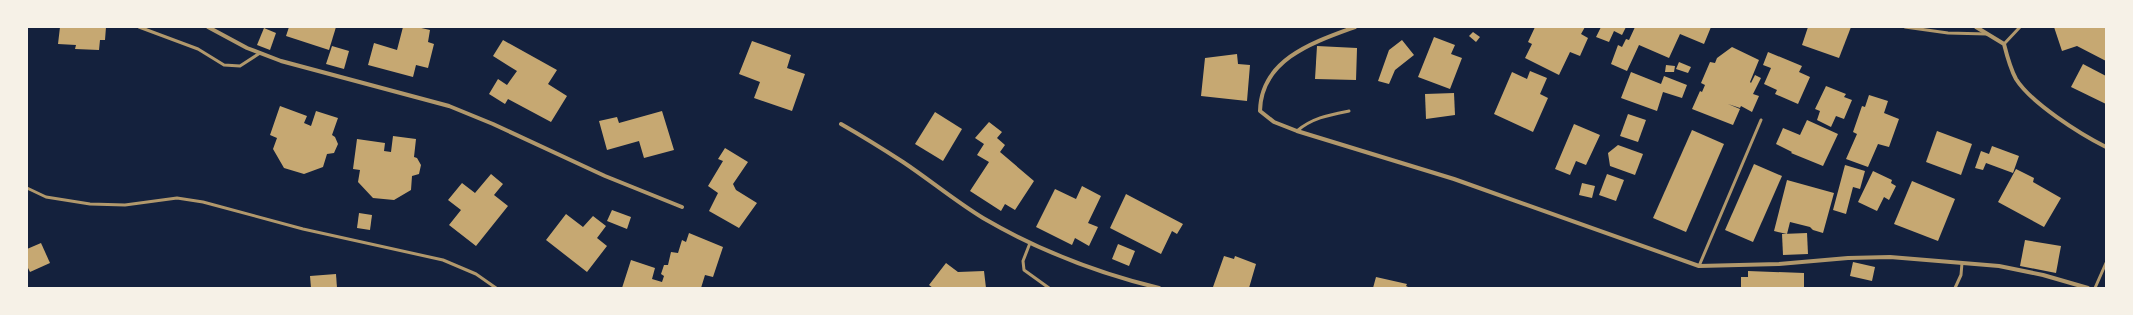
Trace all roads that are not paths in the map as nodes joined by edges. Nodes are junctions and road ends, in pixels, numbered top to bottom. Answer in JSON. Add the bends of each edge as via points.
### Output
{"nodes":[{"id":1,"x":139,"y":27,"type":"edge"},
{"id":2,"x":208,"y":27,"type":"edge"},
{"id":3,"x":1355,"y":27,"type":"edge"},
{"id":4,"x":1905,"y":27,"type":"edge"},
{"id":5,"x":1976,"y":27,"type":"edge"},
{"id":6,"x":2020,"y":27,"type":"edge"},
{"id":7,"x":1989,"y":34,"type":"junction"},
{"id":8,"x":2004,"y":44,"type":"junction"},
{"id":9,"x":260,"y":52,"type":"junction"},
{"id":10,"x":1349,"y":111,"type":"dead end"},
{"id":11,"x":1761,"y":120,"type":"dead end"},
{"id":12,"x":841,"y":124,"type":"dead end"},
{"id":13,"x":1297,"y":131,"type":"junction"},
{"id":14,"x":2106,"y":147,"type":"edge"},
{"id":15,"x":27,"y":188,"type":"edge"},
{"id":16,"x":682,"y":207,"type":"dead end"},
{"id":17,"x":1030,"y":243,"type":"junction"},
{"id":18,"x":1962,"y":263,"type":"junction"},
{"id":19,"x":2106,"y":263,"type":"edge"},
{"id":20,"x":1698,"y":266,"type":"junction"},
{"id":21,"x":496,"y":288,"type":"edge"},
{"id":22,"x":1049,"y":288,"type":"edge"},
{"id":23,"x":1159,"y":288,"type":"edge"},
{"id":24,"x":1956,"y":288,"type":"edge"},
{"id":25,"x":2088,"y":288,"type":"edge"},
{"id":26,"x":2094,"y":288,"type":"edge"}],
"edges":[{"from":1,"to":9,"type":"lane","via":[[198,49],[224,65],[240,66]]},
{"from":2,"to":9,"type":"street"},
{"from":3,"to":13,"type":"street","via":[[1298,51],[1281,63],[1270,76],[1260,97],[1260,111],[1274,122]]},
{"from":4,"to":7,"type":"lane","via":[[1948,33]]},
{"from":5,"to":7,"type":"street"},
{"from":6,"to":8,"type":"lane"},
{"from":7,"to":8,"type":"street"},
{"from":8,"to":14,"type":"street","via":[[2016,79],[2030,95],[2075,130]]},
{"from":9,"to":16,"type":"street","via":[[281,62],[449,106],[605,176]]},
{"from":10,"to":13,"type":"lane","via":[[1323,116]]},
{"from":11,"to":20,"type":"lane"},
{"from":12,"to":17,"type":"street","via":[[903,162],[982,217]]},
{"from":13,"to":20,"type":"street","via":[[1454,178]]},
{"from":15,"to":21,"type":"lane","via":[[46,197],[90,204],[125,205],[177,198],[203,202],[348,240],[443,260],[476,274]]},
{"from":17,"to":22,"type":"lane","via":[[1023,261],[1024,270]]},
{"from":17,"to":23,"type":"street","via":[[1084,266]]},
{"from":18,"to":20,"type":"street","via":[[1890,257]]},
{"from":18,"to":24,"type":"lane","via":[[1961,276]]},
{"from":18,"to":25,"type":"street","via":[[1999,266]]},
{"from":19,"to":26,"type":"lane"}]}
